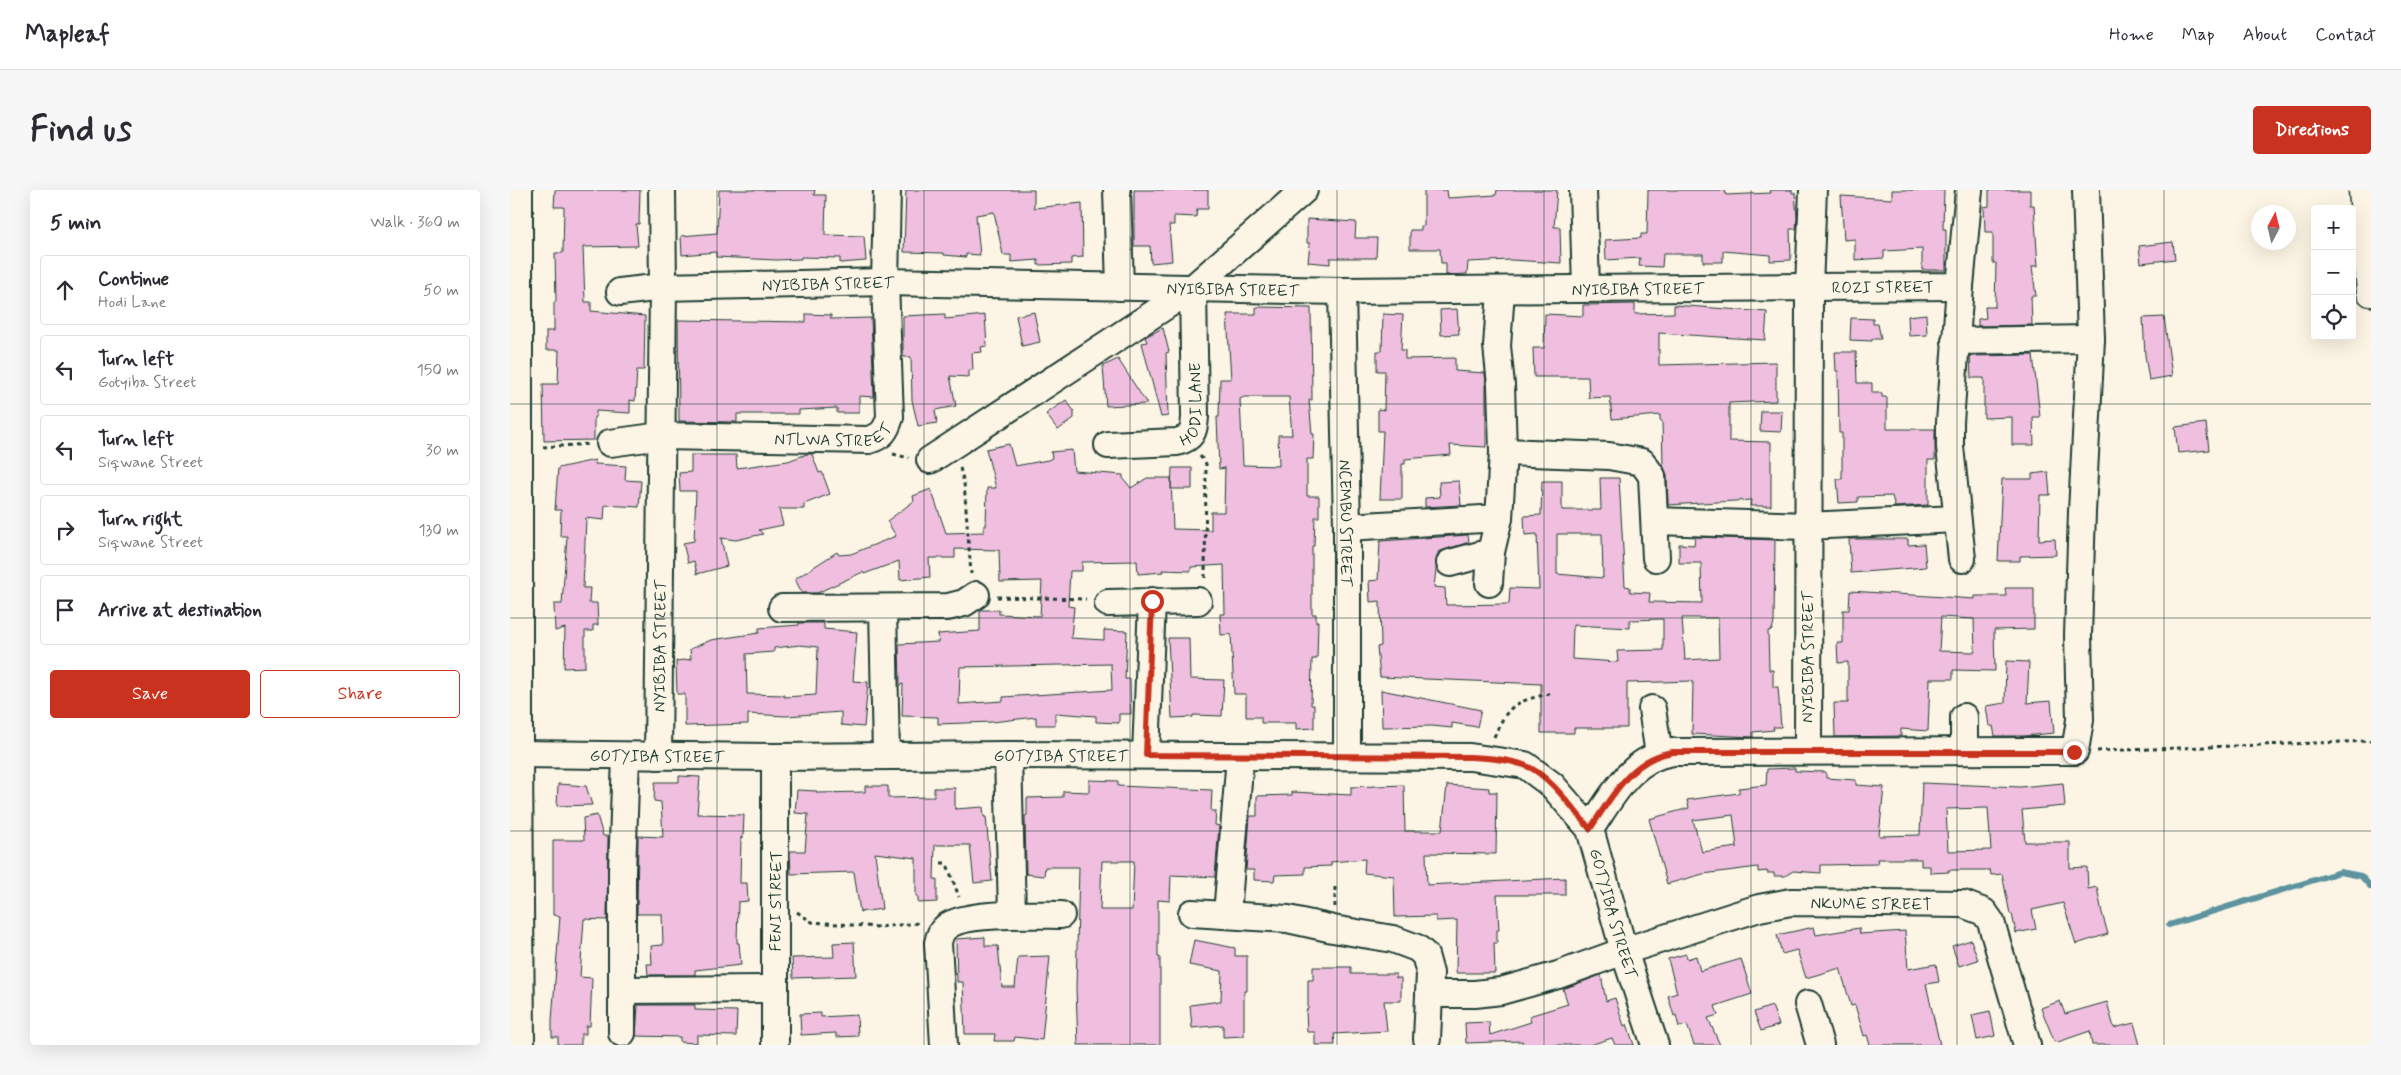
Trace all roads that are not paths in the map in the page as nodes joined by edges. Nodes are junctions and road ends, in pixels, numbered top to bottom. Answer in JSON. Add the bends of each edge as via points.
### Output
{"nodes":[{"id":1,"x":519,"y":190,"type":"edge"},
{"id":2,"x":662,"y":190,"type":"edge"},
{"id":3,"x":887,"y":190,"type":"edge"},
{"id":4,"x":1116,"y":190,"type":"edge"},
{"id":5,"x":1304,"y":190,"type":"edge"},
{"id":6,"x":1583,"y":190,"type":"edge"},
{"id":7,"x":1813,"y":190,"type":"edge"},
{"id":8,"x":1969,"y":190,"type":"edge"},
{"id":9,"x":2086,"y":190,"type":"edge"},
{"id":10,"x":2363,"y":190,"type":"edge"},
{"id":11,"x":885,"y":282,"type":"junction"},
{"id":12,"x":1960,"y":286,"type":"junction"},
{"id":13,"x":663,"y":287,"type":"junction"},
{"id":14,"x":1120,"y":287,"type":"junction"},
{"id":15,"x":1808,"y":287,"type":"junction"},
{"id":16,"x":1193,"y":288,"type":"junction"},
{"id":17,"x":1586,"y":288,"type":"junction"},
{"id":18,"x":1342,"y":291,"type":"junction"},
{"id":19,"x":1501,"y":291,"type":"junction"},
{"id":20,"x":620,"y":292,"type":"dead end"},
{"id":21,"x":2371,"y":292,"type":"edge"},
{"id":22,"x":2091,"y":339,"type":"junction"},
{"id":23,"x":1955,"y":341,"type":"junction"},
{"id":24,"x":661,"y":436,"type":"junction"},
{"id":25,"x":610,"y":443,"type":"road end"},
{"id":26,"x":1108,"y":445,"type":"dead end"},
{"id":27,"x":1504,"y":452,"type":"junction"},
{"id":28,"x":930,"y":460,"type":"road end"},
{"id":29,"x":1499,"y":518,"type":"junction"},
{"id":30,"x":1957,"y":519,"type":"junction"},
{"id":31,"x":1655,"y":521,"type":"junction"},
{"id":32,"x":1806,"y":526,"type":"junction"},
{"id":33,"x":1347,"y":527,"type":"junction"},
{"id":34,"x":1491,"y":552,"type":"junction"},
{"id":35,"x":1656,"y":558,"type":"dead end"},
{"id":36,"x":1962,"y":559,"type":"dead end"},
{"id":37,"x":1450,"y":563,"type":"dead end"},
{"id":38,"x":1489,"y":582,"type":"dead end"},
{"id":39,"x":976,"y":595,"type":"road end"},
{"id":40,"x":1152,"y":601,"type":"junction"},
{"id":41,"x":1198,"y":601,"type":"road end"},
{"id":42,"x":1108,"y":603,"type":"road end"},
{"id":43,"x":782,"y":608,"type":"dead end"},
{"id":44,"x":883,"y":608,"type":"junction"},
{"id":45,"x":1652,"y":709,"type":"dead end"},
{"id":46,"x":1964,"y":717,"type":"dead end"},
{"id":47,"x":1808,"y":751,"type":"junction"},
{"id":48,"x":1964,"y":751,"type":"junction"},
{"id":49,"x":518,"y":754,"type":"junction"},
{"id":50,"x":1659,"y":754,"type":"junction"},
{"id":51,"x":886,"y":755,"type":"junction"},
{"id":52,"x":1008,"y":755,"type":"junction"},
{"id":53,"x":1146,"y":755,"type":"junction"},
{"id":54,"x":626,"y":756,"type":"junction"},
{"id":55,"x":658,"y":756,"type":"junction"},
{"id":56,"x":1347,"y":756,"type":"junction"},
{"id":57,"x":775,"y":757,"type":"junction"},
{"id":58,"x":1240,"y":757,"type":"junction"},
{"id":59,"x":1590,"y":829,"type":"junction"},
{"id":60,"x":515,"y":830,"type":"edge"},
{"id":61,"x":1192,"y":913,"type":"dead end"},
{"id":62,"x":1012,"y":914,"type":"junction"},
{"id":63,"x":1227,"y":914,"type":"junction"},
{"id":64,"x":1061,"y":916,"type":"dead end"},
{"id":65,"x":1624,"y":951,"type":"junction"},
{"id":66,"x":774,"y":989,"type":"junction"},
{"id":67,"x":622,"y":990,"type":"junction"},
{"id":68,"x":1429,"y":994,"type":"junction"},
{"id":69,"x":1808,"y":1004,"type":"dead end"},
{"id":70,"x":622,"y":1033,"type":"dead end"},
{"id":71,"x":1427,"y":1039,"type":"dead end"},
{"id":72,"x":1812,"y":1043,"type":"edge"},
{"id":73,"x":521,"y":1045,"type":"edge"},
{"id":74,"x":775,"y":1045,"type":"edge"},
{"id":75,"x":944,"y":1045,"type":"edge"},
{"id":76,"x":1655,"y":1045,"type":"edge"},
{"id":77,"x":2027,"y":1045,"type":"edge"}],
"edges":[{"from":1,"to":49,"type":"street"},
{"from":2,"to":13,"type":"street"},
{"from":3,"to":11,"type":"street","name":"NTLWA STREET"},
{"from":4,"to":14,"type":"street"},
{"from":5,"to":16,"type":"street"},
{"from":6,"to":17,"type":"street"},
{"from":7,"to":15,"type":"street","name":"ROZI STREET"},
{"from":8,"to":12,"type":"street","name":"ROZI STREET"},
{"from":9,"to":22,"type":"street"},
{"from":10,"to":21,"type":"main road"},
{"from":11,"to":13,"type":"street","name":"NYIBIBA STREET"},
{"from":11,"to":14,"type":"street","name":"NYIBIBA STREET"},
{"from":11,"to":24,"type":"street","name":"NTLWA STREET","via":[[890,417],[880,436],[869,440]]},
{"from":12,"to":15,"type":"street","name":"ROZI STREET"},
{"from":12,"to":23,"type":"street"},
{"from":13,"to":20,"type":"street"},
{"from":13,"to":24,"type":"street","name":"NYIBIBA STREET"},
{"from":14,"to":16,"type":"street","name":"NYIBIBA STREET"},
{"from":15,"to":17,"type":"street","name":"NYIBIBA STREET"},
{"from":15,"to":32,"type":"street","name":"NYIBIBA STREET"},
{"from":16,"to":18,"type":"street","name":"NYIBIBA STREET"},
{"from":16,"to":26,"type":"street","name":"HODI LANE","via":[[1195,417],[1192,434],[1188,440],[1177,442]]},
{"from":16,"to":28,"type":"street"},
{"from":17,"to":19,"type":"street","name":"NYIBIBA STREET"},
{"from":18,"to":19,"type":"street","name":"NYIBIBA STREET"},
{"from":18,"to":33,"type":"street","name":"NCEMBU STREET"},
{"from":19,"to":27,"type":"street","via":[[1496,346]]},
{"from":22,"to":23,"type":"street"},
{"from":22,"to":48,"type":"street","via":[[2078,625],[2080,720],[2074,752]]},
{"from":23,"to":30,"type":"street","via":[[1950,422]]},
{"from":24,"to":25,"type":"street","name":"NTLWA STREET"},
{"from":24,"to":55,"type":"street","name":"NYIBIBA STREET"},
{"from":27,"to":29,"type":"street"},
{"from":27,"to":31,"type":"street","via":[[1609,456],[1642,462],[1652,476]]},
{"from":29,"to":33,"type":"street"},
{"from":29,"to":34,"type":"street"},
{"from":30,"to":32,"type":"street"},
{"from":30,"to":36,"type":"street"},
{"from":31,"to":32,"type":"street"},
{"from":31,"to":35,"type":"street"},
{"from":32,"to":47,"type":"street","name":"NYIBIBA STREET"},
{"from":33,"to":56,"type":"street","name":"NCEMBU STREET"},
{"from":34,"to":37,"type":"street"},
{"from":34,"to":38,"type":"street"},
{"from":39,"to":44,"type":"street","via":[[964,603],[948,607]]},
{"from":40,"to":41,"type":"street"},
{"from":40,"to":42,"type":"street"},
{"from":40,"to":53,"type":"street"},
{"from":43,"to":44,"type":"street"},
{"from":44,"to":51,"type":"street"},
{"from":45,"to":50,"type":"street"},
{"from":46,"to":48,"type":"street"},
{"from":47,"to":48,"type":"street"},
{"from":47,"to":50,"type":"street"},
{"from":49,"to":54,"type":"street","name":"GOTYIBA STREET"},
{"from":49,"to":60,"type":"street"},
{"from":50,"to":59,"type":"street","via":[[1638,764]]},
{"from":51,"to":52,"type":"street","name":"GOTYIBA STREET"},
{"from":51,"to":57,"type":"street","name":"GOTYIBA STREET"},
{"from":52,"to":53,"type":"street","name":"GOTYIBA STREET"},
{"from":52,"to":62,"type":"street"},
{"from":53,"to":58,"type":"street","name":"GOTYIBA STREET"},
{"from":54,"to":55,"type":"street","name":"GOTYIBA STREET"},
{"from":54,"to":67,"type":"street"},
{"from":55,"to":57,"type":"street","name":"GOTYIBA STREET"},
{"from":56,"to":58,"type":"street","name":"GOTYIBA STREET"},
{"from":56,"to":59,"type":"street","name":"GOTYIBA STREET","via":[[1484,758],[1525,765],[1539,774]]},
{"from":57,"to":66,"type":"street","name":"FENI STREET"},
{"from":58,"to":63,"type":"street"},
{"from":59,"to":65,"type":"street","name":"GOTYIBA STREET"},
{"from":60,"to":73,"type":"street"},
{"from":61,"to":63,"type":"street"},
{"from":62,"to":64,"type":"street"},
{"from":62,"to":75,"type":"street","via":[[963,920],[944,929],[938,943]]},
{"from":63,"to":68,"type":"street","via":[[1288,919],[1406,943],[1425,954],[1430,972]]},
{"from":65,"to":68,"type":"street","name":"NKUME STREET","via":[[1501,991]]},
{"from":65,"to":76,"type":"street","name":"GOTYIBA STREET"},
{"from":65,"to":77,"type":"street","name":"NKUME STREET","via":[[1759,908],[1791,902],[1963,904],[1984,912],[1991,922]]},
{"from":66,"to":67,"type":"street"},
{"from":66,"to":74,"type":"street","name":"FENI STREET"},
{"from":67,"to":70,"type":"street"},
{"from":68,"to":71,"type":"street"},
{"from":69,"to":72,"type":"street"}]}
